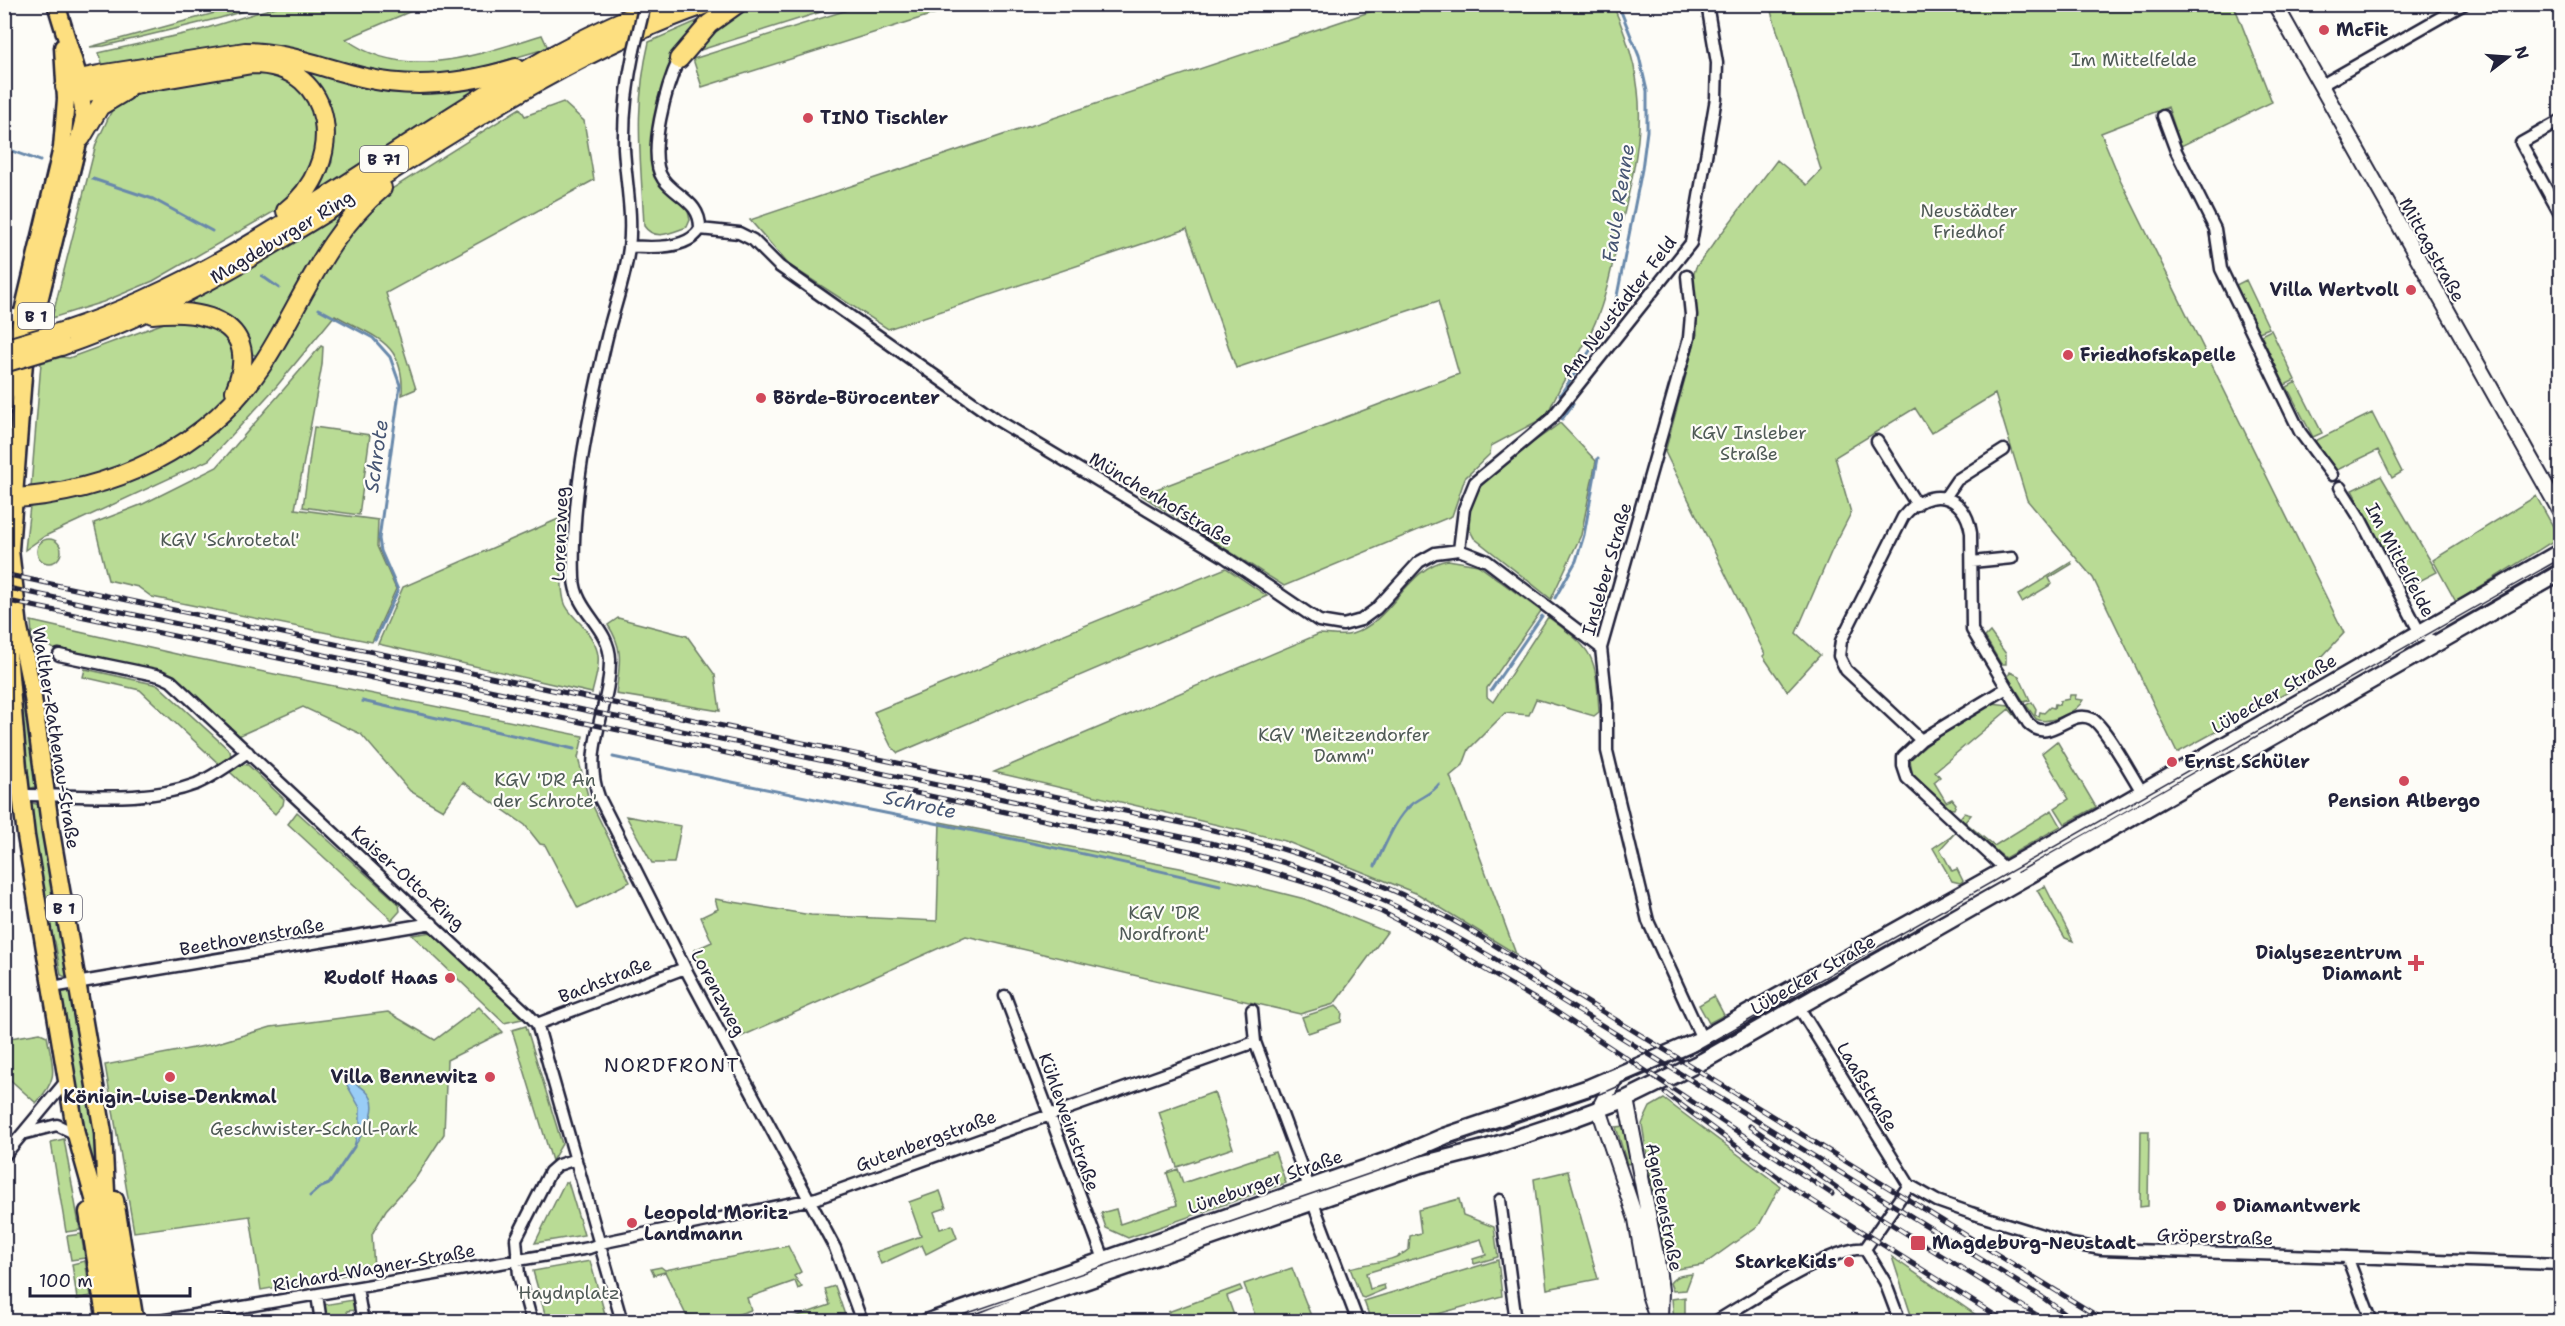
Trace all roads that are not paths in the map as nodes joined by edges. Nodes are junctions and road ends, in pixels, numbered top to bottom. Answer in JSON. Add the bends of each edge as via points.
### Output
{"nodes":[{"id":1,"x":645,"y":4,"type":"edge"},
{"id":2,"x":665,"y":4,"type":"edge"},
{"id":3,"x":706,"y":4,"type":"edge"},
{"id":4,"x":736,"y":4,"type":"edge"},
{"id":5,"x":1707,"y":4,"type":"edge"},
{"id":6,"x":2275,"y":4,"type":"edge"},
{"id":7,"x":2464,"y":4,"type":"edge"},
{"id":8,"x":57,"y":6,"type":"edge"},
{"id":9,"x":679,"y":59,"type":"joint"},
{"id":10,"x":543,"y":60,"type":"junction"},
{"id":11,"x":143,"y":82,"type":"junction"},
{"id":12,"x":75,"y":86,"type":"junction"},
{"id":13,"x":2320,"y":86,"type":"junction"},
{"id":14,"x":2163,"y":116,"type":"dead end"},
{"id":15,"x":2560,"y":121,"type":"edge"},
{"id":16,"x":81,"y":138,"type":"junction"},
{"id":17,"x":423,"y":151,"type":"junction"},
{"id":18,"x":2560,"y":214,"type":"edge"},
{"id":19,"x":700,"y":229,"type":"junction"},
{"id":20,"x":629,"y":246,"type":"junction"},
{"id":21,"x":225,"y":258,"type":"junction"},
{"id":22,"x":1687,"y":276,"type":"dead end"},
{"id":23,"x":4,"y":314,"type":"edge"},
{"id":24,"x":22,"y":315,"type":"junction"},
{"id":25,"x":143,"y":315,"type":"junction"},
{"id":26,"x":63,"y":338,"type":"junction"},
{"id":27,"x":4,"y":350,"type":"edge"},
{"id":28,"x":4,"y":363,"type":"edge"},
{"id":29,"x":231,"y":401,"type":"junction"},
{"id":30,"x":4,"y":406,"type":"edge"},
{"id":31,"x":1878,"y":441,"type":"dead end"},
{"id":32,"x":2004,"y":450,"type":"dead end"},
{"id":33,"x":2332,"y":475,"type":"dead end"},
{"id":34,"x":2340,"y":487,"type":"dead end"},
{"id":35,"x":1946,"y":496,"type":"junction"},
{"id":36,"x":9,"y":498,"type":"edge"},
{"id":37,"x":1917,"y":505,"type":"junction"},
{"id":38,"x":2560,"y":511,"type":"edge"},
{"id":39,"x":1459,"y":550,"type":"junction"},
{"id":40,"x":2560,"y":552,"type":"edge"},
{"id":41,"x":2012,"y":558,"type":"dead end"},
{"id":42,"x":1972,"y":561,"type":"junction"},
{"id":43,"x":2560,"y":573,"type":"edge"},
{"id":44,"x":4,"y":607,"type":"edge"},
{"id":45,"x":2420,"y":633,"type":"junction"},
{"id":46,"x":2436,"y":643,"type":"junction"},
{"id":47,"x":1601,"y":648,"type":"junction"},
{"id":48,"x":59,"y":655,"type":"dead end"},
{"id":49,"x":2005,"y":689,"type":"junction"},
{"id":50,"x":1922,"y":740,"type":"junction"},
{"id":51,"x":248,"y":752,"type":"junction"},
{"id":52,"x":2142,"y":792,"type":"junction"},
{"id":53,"x":20,"y":795,"type":"junction"},
{"id":54,"x":46,"y":795,"type":"junction"},
{"id":55,"x":2012,"y":875,"type":"junction"},
{"id":56,"x":432,"y":923,"type":"junction"},
{"id":57,"x":685,"y":968,"type":"junction"},
{"id":58,"x":77,"y":984,"type":"junction"},
{"id":59,"x":52,"y":987,"type":"junction"},
{"id":60,"x":1005,"y":996,"type":"dead end"},
{"id":61,"x":1798,"y":1005,"type":"junction"},
{"id":62,"x":1252,"y":1010,"type":"dead end"},
{"id":63,"x":537,"y":1023,"type":"junction"},
{"id":64,"x":1702,"y":1039,"type":"junction"},
{"id":65,"x":1256,"y":1042,"type":"junction"},
{"id":66,"x":67,"y":1080,"type":"junction"},
{"id":67,"x":1611,"y":1084,"type":"junction"},
{"id":68,"x":1626,"y":1099,"type":"junction"},
{"id":69,"x":1599,"y":1109,"type":"junction"},
{"id":70,"x":1049,"y":1115,"type":"junction"},
{"id":71,"x":103,"y":1132,"type":"junction"},
{"id":72,"x":26,"y":1133,"type":"junction"},
{"id":73,"x":76,"y":1136,"type":"junction"},
{"id":74,"x":4,"y":1156,"type":"edge"},
{"id":75,"x":576,"y":1159,"type":"junction"},
{"id":76,"x":1909,"y":1185,"type":"junction"},
{"id":77,"x":1309,"y":1187,"type":"junction"},
{"id":78,"x":809,"y":1200,"type":"junction"},
{"id":79,"x":1500,"y":1200,"type":"dead end"},
{"id":80,"x":1313,"y":1203,"type":"junction"},
{"id":81,"x":599,"y":1244,"type":"junction"},
{"id":82,"x":1865,"y":1249,"type":"junction"},
{"id":83,"x":109,"y":1252,"type":"junction"},
{"id":84,"x":2347,"y":1257,"type":"junction"},
{"id":85,"x":1104,"y":1259,"type":"junction"},
{"id":86,"x":516,"y":1260,"type":"junction"},
{"id":87,"x":2560,"y":1264,"type":"edge"},
{"id":88,"x":357,"y":1288,"type":"junction"},
{"id":89,"x":317,"y":1295,"type":"junction"},
{"id":90,"x":106,"y":1322,"type":"edge"},
{"id":91,"x":120,"y":1322,"type":"edge"},
{"id":92,"x":135,"y":1322,"type":"edge"},
{"id":93,"x":154,"y":1322,"type":"edge"},
{"id":94,"x":321,"y":1322,"type":"edge"},
{"id":95,"x":363,"y":1322,"type":"edge"},
{"id":96,"x":532,"y":1322,"type":"edge"},
{"id":97,"x":622,"y":1322,"type":"edge"},
{"id":98,"x":862,"y":1322,"type":"edge"},
{"id":99,"x":927,"y":1322,"type":"edge"},
{"id":100,"x":979,"y":1322,"type":"edge"},
{"id":101,"x":1358,"y":1322,"type":"edge"},
{"id":102,"x":1516,"y":1322,"type":"edge"},
{"id":103,"x":1659,"y":1322,"type":"edge"},
{"id":104,"x":1715,"y":1322,"type":"edge"},
{"id":105,"x":1900,"y":1322,"type":"edge"},
{"id":106,"x":2372,"y":1322,"type":"edge"}],
"edges":[{"from":1,"to":20,"type":"street","name":"Lorenzweg","bridge":true,"via":[[624,116]]},
{"from":2,"to":10,"type":"highway","name":"Magdeburger Ring","number":"B 71"},
{"from":3,"to":17,"type":"highway","name":"Magdeburger Ring","number":"B 71","via":[[636,31],[552,72]]},
{"from":4,"to":9,"type":"highway","via":[[709,24]]},
{"from":5,"to":39,"type":"street","name":"Am Neustädter Feld","via":[[1717,63],[1716,98],[1691,243],[1551,418],[1477,479],[1465,502]]},
{"from":6,"to":13,"type":"street","name":"Mittagstraße"},
{"from":7,"to":13,"type":"street"},
{"from":8,"to":12,"type":"main road","number":"B 1"},
{"from":9,"to":19,"type":"street","via":[[663,102],[659,170],[667,184],[694,206]]},
{"from":10,"to":12,"type":"highway","via":[[477,79],[414,84],[369,79],[267,53],[245,52]]},
{"from":10,"to":21,"type":"highway","name":"Magdeburger Ring","number":"B 71"},
{"from":11,"to":12,"type":"highway"},
{"from":11,"to":16,"type":"highway","via":[[100,106]]},
{"from":11,"to":21,"type":"highway","via":[[268,64],[298,78],[318,106],[326,144],[312,184],[296,204]]},
{"from":12,"to":16,"type":"main road","number":"B 1","via":[[84,112]]},
{"from":12,"to":24,"type":"main road","number":"B 1"},
{"from":13,"to":38,"type":"street","name":"Mittagstraße"},
{"from":14,"to":33,"type":"street","via":[[2215,229],[2221,269],[2300,432]]},
{"from":15,"to":18,"type":"street","via":[[2521,144]]},
{"from":16,"to":36,"type":"main road","number":"B 1","via":[[24,362]]},
{"from":17,"to":25,"type":"highway","name":"Magdeburger Ring","number":"B 71","via":[[224,273]]},
{"from":17,"to":29,"type":"highway","via":[[340,229],[267,358]]},
{"from":19,"to":20,"type":"street","via":[[694,236],[669,245]]},
{"from":19,"to":39,"type":"street","name":"Münchenhofstraße","via":[[739,233],[753,240],[791,275],[999,421],[1225,557],[1322,623],[1343,625],[1361,620],[1419,562],[1440,552]]},
{"from":20,"to":57,"type":"street","name":"Lorenzweg","via":[[580,464],[574,584],[578,601],[602,633],[609,653],[609,676],[592,755],[595,783]]},
{"from":21,"to":26,"type":"highway","name":"Magdeburger Ring","number":"B 71"},
{"from":22,"to":47,"type":"street","name":"Insleber Straße","via":[[1689,338]]},
{"from":23,"to":24,"type":"street"},
{"from":24,"to":30,"type":"main road","number":"B 1"},
{"from":25,"to":26,"type":"highway","name":"Magdeburger Ring","number":"B 71"},
{"from":25,"to":29,"type":"highway","via":[[199,314],[227,326],[243,360]]},
{"from":26,"to":27,"type":"highway","name":"Magdeburger Ring","number":"B 71","bridge":true},
{"from":26,"to":28,"type":"highway","name":"Magdeburger Ring","number":"B 71","bridge":true},
{"from":29,"to":36,"type":"highway","via":[[192,438],[132,473],[91,487]]},
{"from":31,"to":37,"type":"street"},
{"from":32,"to":35,"type":"street","via":[[1957,480]]},
{"from":34,"to":45,"type":"street","name":"Im Mittelfelde"},
{"from":35,"to":37,"type":"street"},
{"from":35,"to":42,"type":"street","via":[[1957,504],[1970,524]]},
{"from":36,"to":54,"type":"main road","name":"Walther-Rathenau-Straße","number":"B 1","via":[[19,628]]},
{"from":37,"to":50,"type":"street","via":[[1903,517],[1839,652],[1846,670]]},
{"from":39,"to":47,"type":"street","via":[[1483,559]]},
{"from":40,"to":45,"type":"main road","name":"Lübecker Straße"},
{"from":41,"to":42,"type":"street"},
{"from":42,"to":49,"type":"street","via":[[1972,630]]},
{"from":43,"to":46,"type":"main road","name":"Lübecker Straße"},
{"from":44,"to":53,"type":"main road","name":"Walther-Rathenau-Straße","number":"B 1"},
{"from":45,"to":46,"type":"street","name":"Im Mittelfelde"},
{"from":45,"to":52,"type":"main road","name":"Lübecker Straße"},
{"from":46,"to":55,"type":"main road","name":"Lübecker Straße"},
{"from":47,"to":64,"type":"street","name":"Insleber Straße","via":[[1607,704],[1606,747],[1648,921]]},
{"from":48,"to":51,"type":"street","name":"Kaiser-Otto-Ring","via":[[166,678]]},
{"from":49,"to":50,"type":"street"},
{"from":49,"to":52,"type":"street","via":[[2037,730],[2051,730],[2079,717],[2094,720]]},
{"from":50,"to":55,"type":"street","via":[[1904,757],[1907,778]]},
{"from":51,"to":54,"type":"street","via":[[205,780],[174,790],[129,795]]},
{"from":51,"to":56,"type":"street","name":"Kaiser-Otto-Ring"},
{"from":52,"to":55,"type":"main road","name":"Lübecker Straße"},
{"from":53,"to":54,"type":"street"},
{"from":53,"to":59,"type":"main road","name":"Walther-Rathenau-Straße","number":"B 1"},
{"from":54,"to":58,"type":"main road","name":"Walther-Rathenau-Straße","number":"B 1"},
{"from":55,"to":61,"type":"main road","name":"Lübecker Straße"},
{"from":55,"to":64,"type":"main road","name":"Lübecker Straße"},
{"from":56,"to":58,"type":"street","name":"Beethovenstraße"},
{"from":56,"to":63,"type":"street","name":"Kaiser-Otto-Ring"},
{"from":57,"to":63,"type":"street","name":"Bachstraße"},
{"from":57,"to":78,"type":"street","name":"Lorenzweg"},
{"from":58,"to":59,"type":"street"},
{"from":58,"to":71,"type":"main road","name":"Walther-Rathenau-Straße","number":"B 1"},
{"from":59,"to":66,"type":"main road","name":"Walther-Rathenau-Straße","number":"B 1"},
{"from":60,"to":70,"type":"street","name":"Kühleweinstraße"},
{"from":61,"to":68,"type":"main road","name":"Lübecker Straße","via":[[1703,1061]]},
{"from":61,"to":76,"type":"street","name":"Laaßstraße"},
{"from":62,"to":65,"type":"street"},
{"from":63,"to":75,"type":"street","name":"Kaiser-Otto-Ring"},
{"from":64,"to":67,"type":"main road","name":"Lübecker Straße"},
{"from":65,"to":70,"type":"street","name":"Gutenbergstraße"},
{"from":65,"to":77,"type":"street"},
{"from":66,"to":72,"type":"street"},
{"from":66,"to":73,"type":"main road","name":"Walther-Rathenau-Straße","number":"B 1"},
{"from":67,"to":68,"type":"main road"},
{"from":67,"to":69,"type":"street"},
{"from":67,"to":77,"type":"main road","name":"Lüneburger Straße","via":[[1590,1087],[1445,1136]]},
{"from":68,"to":69,"type":"main road","name":"Lüneburger Straße"},
{"from":68,"to":103,"type":"street","name":"Agnetenstraße","via":[[1658,1270]]},
{"from":69,"to":80,"type":"main road","name":"Lüneburger Straße"},
{"from":69,"to":103,"type":"street","name":"Agnetenstraße","via":[[1632,1203],[1649,1294]]},
{"from":70,"to":78,"type":"street","name":"Gutenbergstraße"},
{"from":70,"to":85,"type":"street","name":"Kühleweinstraße"},
{"from":71,"to":83,"type":"main road","name":"Walther-Rathenau-Straße","number":"B 1"},
{"from":71,"to":92,"type":"main road"},
{"from":72,"to":73,"type":"street","via":[[57,1125]]},
{"from":72,"to":74,"type":"street"},
{"from":73,"to":83,"type":"main road","name":"Walther-Rathenau-Straße","number":"B 1"},
{"from":73,"to":90,"type":"main road"},
{"from":75,"to":81,"type":"street","name":"Kaiser-Otto-Ring"},
{"from":75,"to":86,"type":"street","via":[[550,1172],[516,1239]]},
{"from":76,"to":82,"type":"street"},
{"from":76,"to":84,"type":"street","name":"Gröperstraße","via":[[1971,1214],[2085,1247]]},
{"from":77,"to":85,"type":"main road","name":"Lüneburger Straße"},
{"from":78,"to":81,"type":"street","name":"Gutenbergstraße"},
{"from":78,"to":98,"type":"street","name":"Lorenzweg","via":[[835,1248]]},
{"from":79,"to":102,"type":"street"},
{"from":80,"to":100,"type":"main road","name":"Lüneburger Straße","via":[[1034,1299]]},
{"from":80,"to":101,"type":"street"},
{"from":81,"to":86,"type":"street","name":"Richard-Wagner-Straße"},
{"from":81,"to":97,"type":"street"},
{"from":82,"to":104,"type":"street","via":[[1843,1251]]},
{"from":82,"to":105,"type":"street","via":[[1885,1282]]},
{"from":83,"to":91,"type":"main road","name":"Walther-Rathenau-Straße","number":"B 1"},
{"from":84,"to":87,"type":"street","name":"Gröperstraße"},
{"from":84,"to":106,"type":"street"},
{"from":85,"to":99,"type":"main road","name":"Lüneburger Straße"},
{"from":86,"to":88,"type":"street","name":"Richard-Wagner-Straße"},
{"from":86,"to":96,"type":"street"},
{"from":88,"to":89,"type":"street","name":"Richard-Wagner-Straße"},
{"from":88,"to":95,"type":"street"},
{"from":89,"to":93,"type":"street","name":"Richard-Wagner-Straße"},
{"from":89,"to":94,"type":"street"}]}
